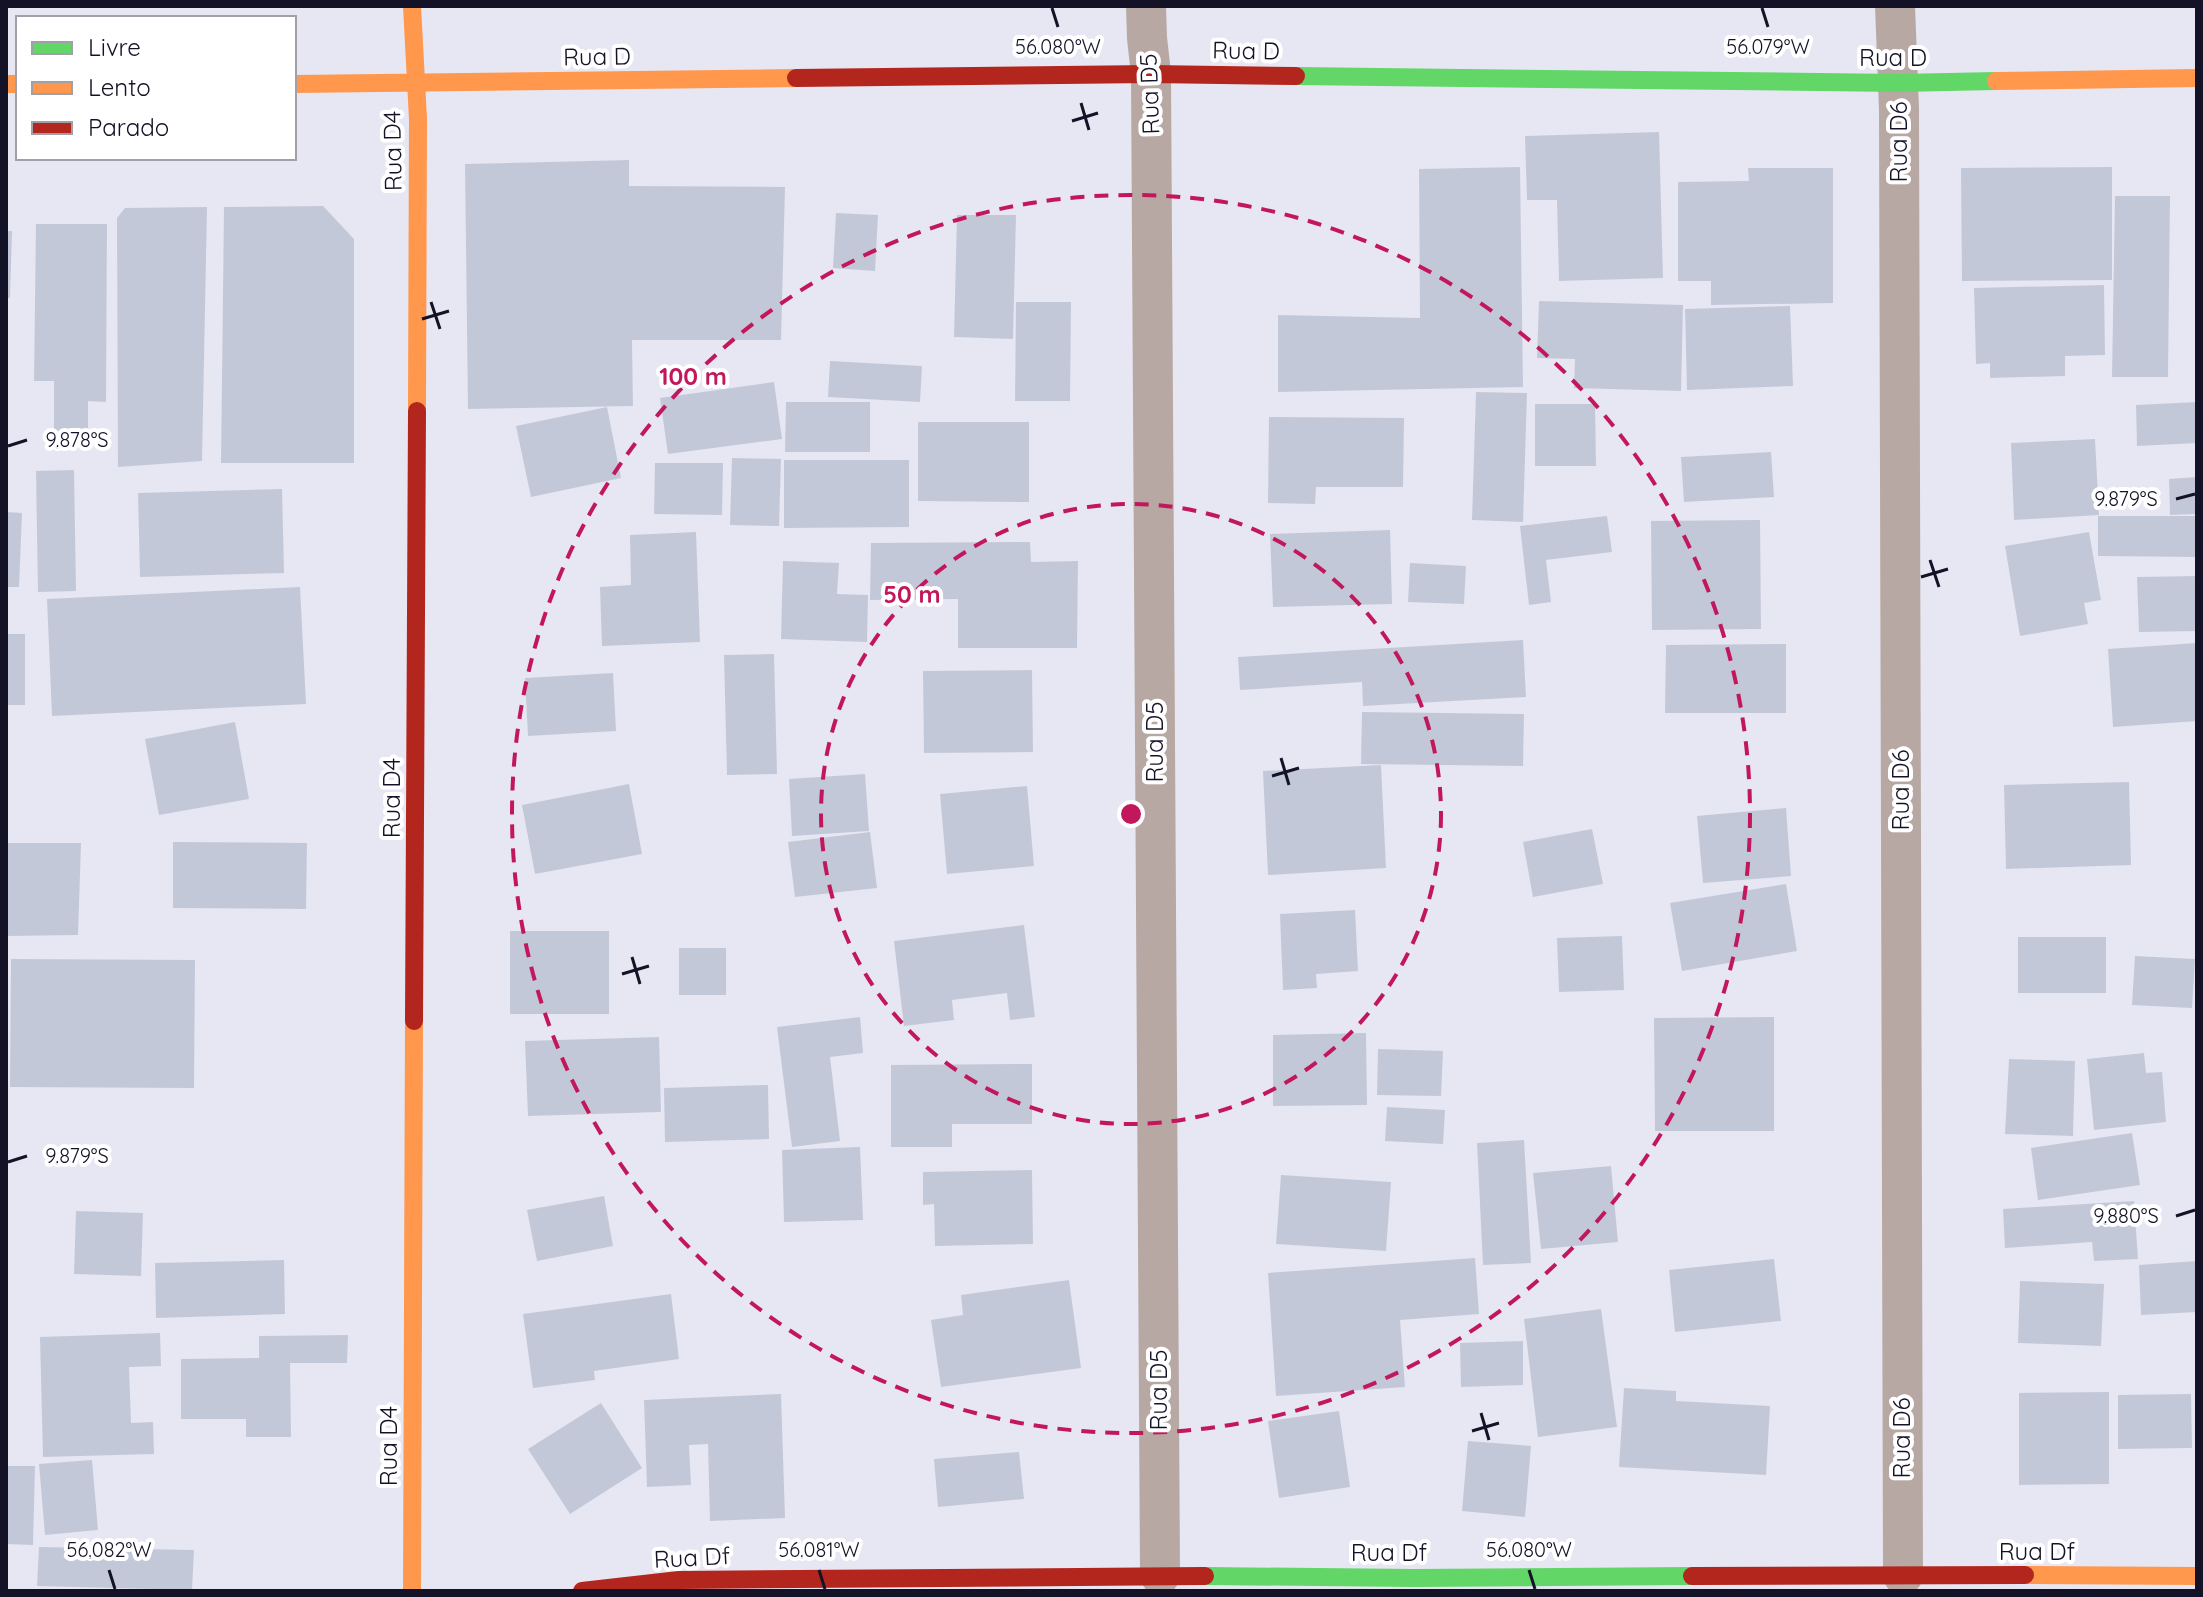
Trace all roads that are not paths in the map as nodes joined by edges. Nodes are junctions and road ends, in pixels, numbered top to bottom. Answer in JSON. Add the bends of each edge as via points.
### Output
{"nodes":[{"id":1,"x":412,"y":6,"type":"edge"},
{"id":2,"x":1146,"y":6,"type":"edge"},
{"id":3,"x":1895,"y":6,"type":"edge"},
{"id":4,"x":1151,"y":74,"type":"junction"},
{"id":5,"x":2197,"y":78,"type":"edge"},
{"id":6,"x":1899,"y":83,"type":"junction"},
{"id":7,"x":296,"y":84,"type":"edge"},
{"id":8,"x":416,"y":84,"type":"junction"},
{"id":9,"x":1160,"y":1575,"type":"junction"},
{"id":10,"x":1903,"y":1575,"type":"junction"},
{"id":11,"x":2179,"y":1581,"type":"edge"},
{"id":12,"x":1415,"y":1584,"type":"edge"},
{"id":13,"x":680,"y":1586,"type":"edge"},
{"id":14,"x":412,"y":1591,"type":"edge"},
{"id":15,"x":582,"y":1591,"type":"edge"}],
"edges":[{"from":1,"to":8,"type":"street","name":"Rua D4"},
{"from":2,"to":4,"type":"street","name":"Rua D5"},
{"from":3,"to":6,"type":"street","name":"Rua D6"},
{"from":4,"to":6,"type":"street","name":"Rua D"},
{"from":4,"to":8,"type":"street","name":"Rua D"},
{"from":4,"to":9,"type":"street","name":"Rua D5"},
{"from":5,"to":6,"type":"street","name":"Rua D"},
{"from":6,"to":10,"type":"street","name":"Rua D6"},
{"from":7,"to":8,"type":"street","name":"Rua D"},
{"from":8,"to":14,"type":"street","name":"Rua D4"},
{"from":9,"to":12,"type":"street","name":"Rua Df"},
{"from":9,"to":13,"type":"street","name":"Rua Df"},
{"from":10,"to":11,"type":"street","name":"Rua Df"},
{"from":10,"to":12,"type":"street","name":"Rua Df"},
{"from":13,"to":15,"type":"street","name":"Rua Df"}]}
